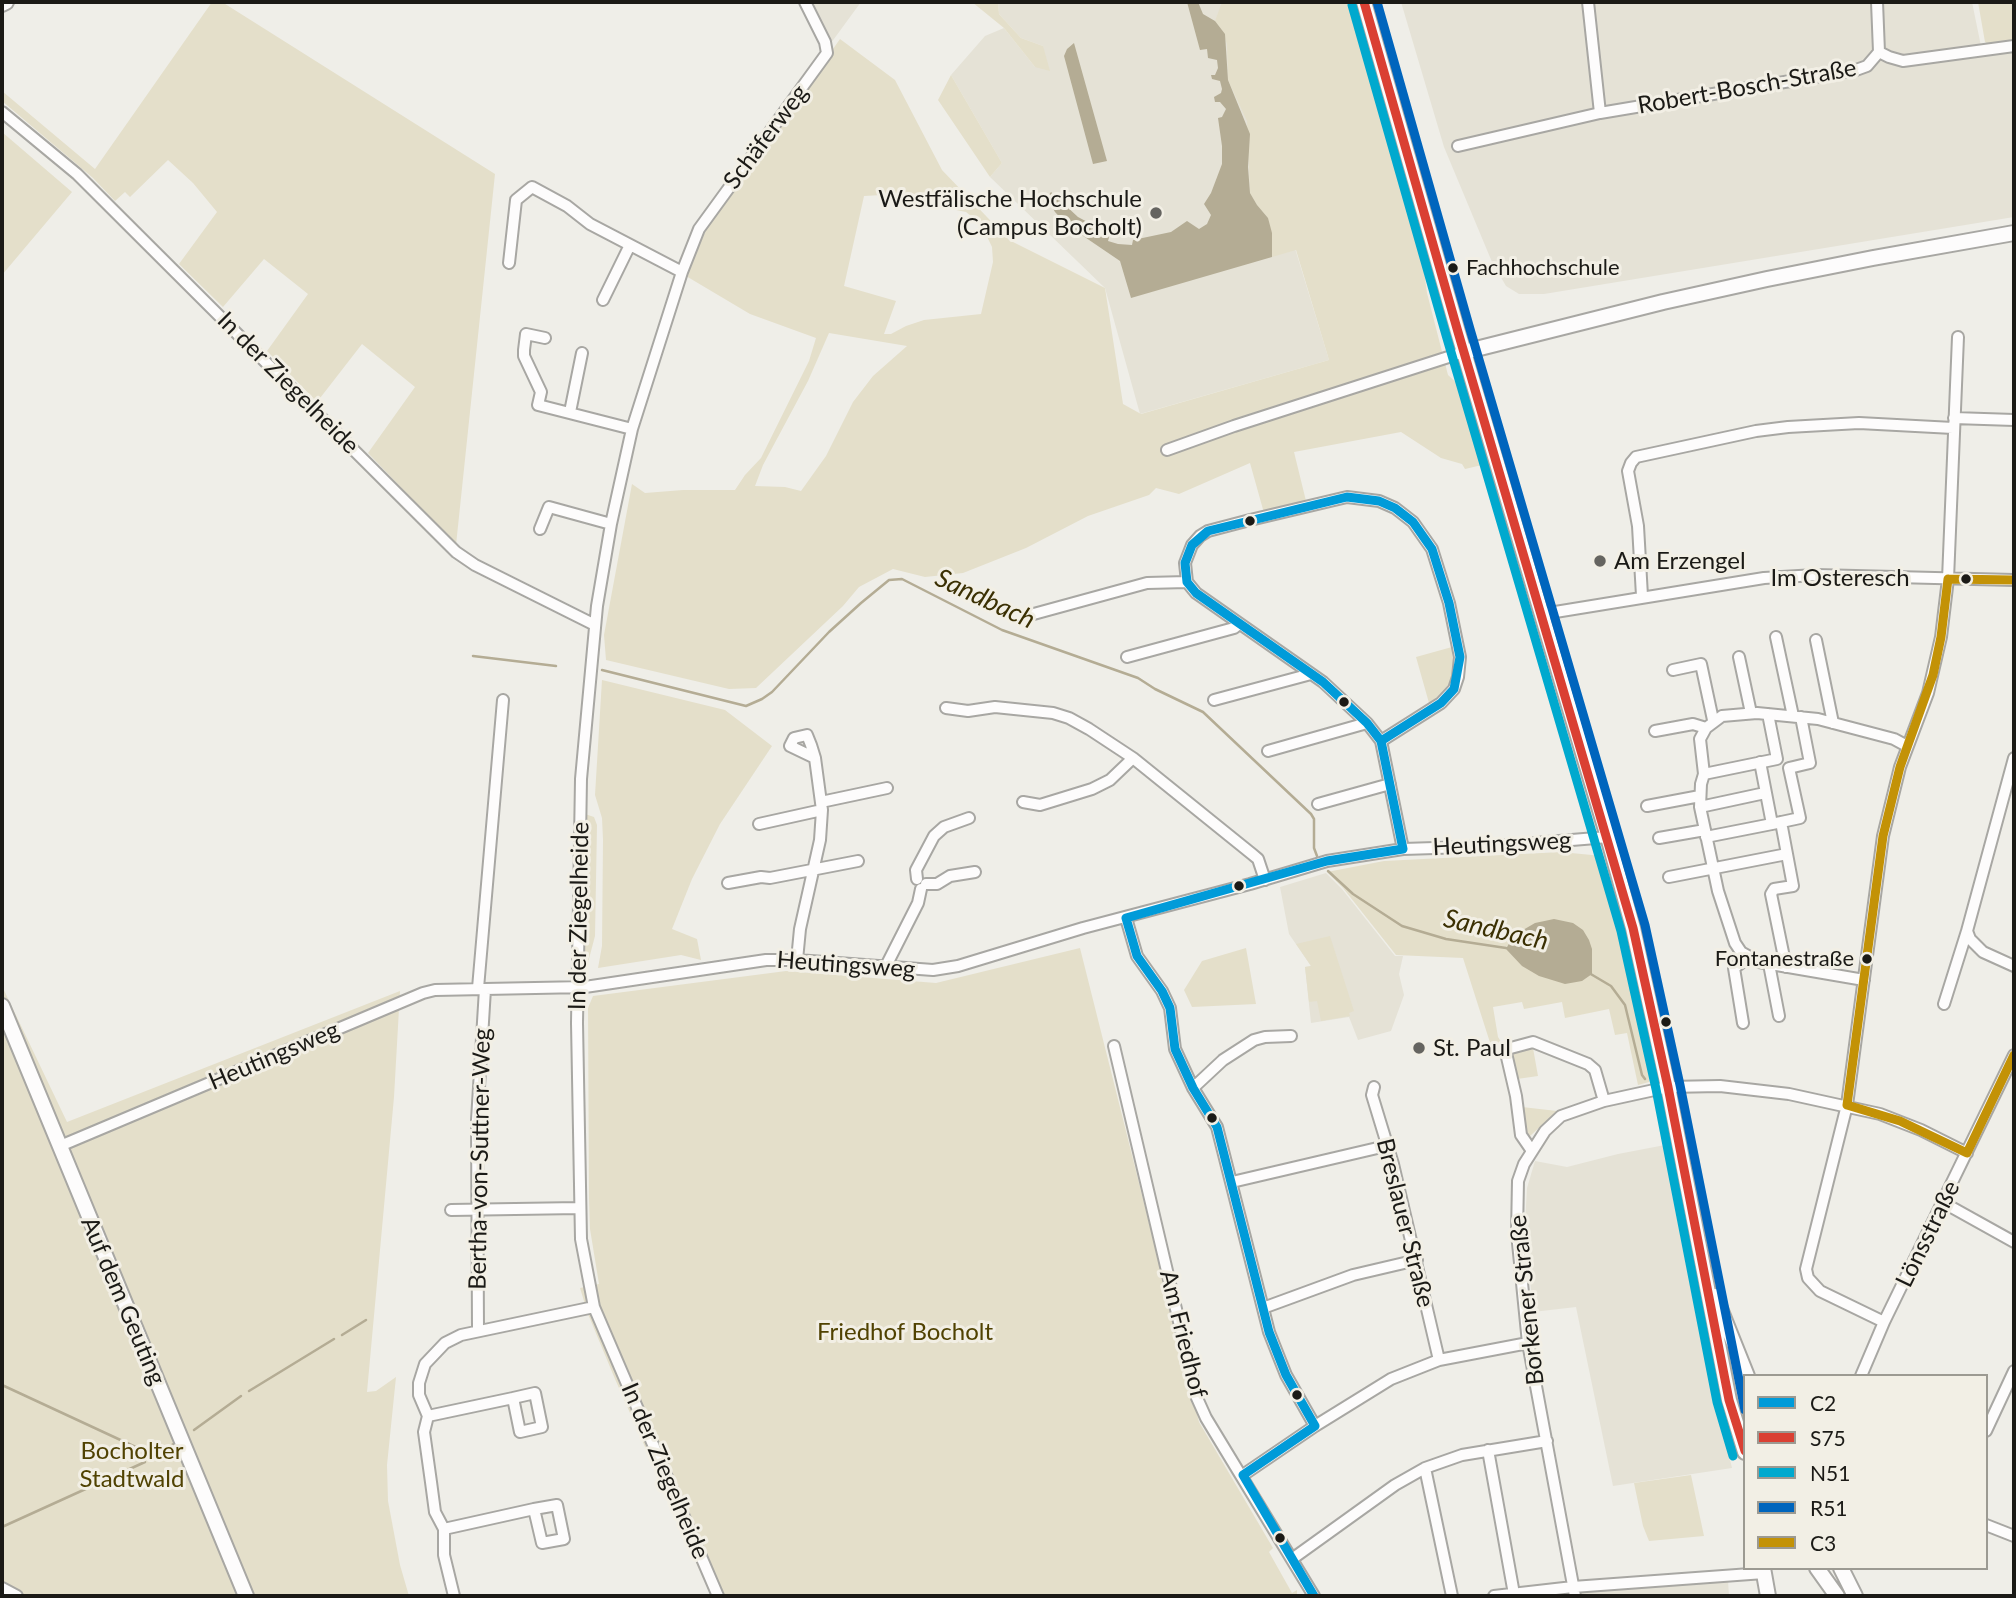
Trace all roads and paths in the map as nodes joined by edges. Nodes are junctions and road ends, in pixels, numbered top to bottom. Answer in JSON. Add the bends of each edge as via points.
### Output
{"nodes":[{"id":1,"x":805,"y":2,"type":"edge"},
{"id":2,"x":1364,"y":2,"type":"edge"},
{"id":3,"x":1588,"y":2,"type":"edge"},
{"id":4,"x":1877,"y":2,"type":"edge"},
{"id":5,"x":2014,"y":46,"type":"edge"},
{"id":6,"x":1879,"y":52,"type":"junction"},
{"id":7,"x":2,"y":112,"type":"edge"},
{"id":8,"x":1600,"y":113,"type":"junction"},
{"id":9,"x":1458,"y":146,"type":"dead end"},
{"id":10,"x":2014,"y":233,"type":"edge"},
{"id":11,"x":630,"y":245,"type":"junction"},
{"id":12,"x":509,"y":262,"type":"dead end"},
{"id":13,"x":682,"y":272,"type":"junction"},
{"id":14,"x":603,"y":300,"type":"dead end"},
{"id":15,"x":1958,"y":337,"type":"dead end"},
{"id":16,"x":545,"y":338,"type":"dead end"},
{"id":17,"x":1464,"y":352,"type":"junction"},
{"id":18,"x":582,"y":353,"type":"dead end"},
{"id":19,"x":570,"y":412,"type":"junction"},
{"id":20,"x":2014,"y":420,"type":"edge"},
{"id":21,"x":1953,"y":423,"type":"junction"},
{"id":22,"x":632,"y":429,"type":"junction"},
{"id":23,"x":1167,"y":450,"type":"dead end"},
{"id":24,"x":611,"y":524,"type":"junction"},
{"id":25,"x":540,"y":529,"type":"dead end"},
{"id":26,"x":1948,"y":579,"type":"junction"},
{"id":27,"x":2014,"y":579,"type":"edge"},
{"id":28,"x":1188,"y":582,"type":"junction"},
{"id":29,"x":1642,"y":596,"type":"junction"},
{"id":30,"x":597,"y":606,"type":"joint"},
{"id":31,"x":1543,"y":614,"type":"junction"},
{"id":32,"x":1030,"y":615,"type":"dead end"},
{"id":33,"x":1239,"y":624,"type":"junction"},
{"id":34,"x":595,"y":625,"type":"junction"},
{"id":35,"x":1776,"y":637,"type":"dead end"},
{"id":36,"x":1816,"y":640,"type":"dead end"},
{"id":37,"x":1127,"y":657,"type":"dead end"},
{"id":38,"x":1739,"y":657,"type":"dead end"},
{"id":39,"x":1673,"y":670,"type":"dead end"},
{"id":40,"x":1311,"y":674,"type":"junction"},
{"id":41,"x":503,"y":700,"type":"dead end"},
{"id":42,"x":1214,"y":700,"type":"dead end"},
{"id":43,"x":946,"y":708,"type":"dead end"},
{"id":44,"x":1751,"y":713,"type":"junction"},
{"id":45,"x":1768,"y":714,"type":"junction"},
{"id":46,"x":1797,"y":716,"type":"junction"},
{"id":47,"x":1367,"y":723,"type":"junction"},
{"id":48,"x":1833,"y":723,"type":"junction"},
{"id":49,"x":1709,"y":724,"type":"junction"},
{"id":50,"x":1655,"y":731,"type":"dead end"},
{"id":51,"x":1381,"y":741,"type":"junction"},
{"id":52,"x":1907,"y":746,"type":"junction"},
{"id":53,"x":1268,"y":751,"type":"dead end"},
{"id":54,"x":815,"y":758,"type":"dead end"},
{"id":55,"x":1133,"y":758,"type":"junction"},
{"id":56,"x":2014,"y":758,"type":"edge"},
{"id":57,"x":1760,"y":762,"type":"junction"},
{"id":58,"x":1704,"y":774,"type":"junction"},
{"id":59,"x":1390,"y":784,"type":"junction"},
{"id":60,"x":887,"y":788,"type":"dead end"},
{"id":61,"x":1765,"y":793,"type":"junction"},
{"id":62,"x":1700,"y":801,"type":"junction"},
{"id":63,"x":1023,"y":802,"type":"dead end"},
{"id":64,"x":1318,"y":804,"type":"dead end"},
{"id":65,"x":821,"y":806,"type":"junction"},
{"id":66,"x":1647,"y":806,"type":"dead end"},
{"id":67,"x":968,"y":818,"type":"dead end"},
{"id":68,"x":1776,"y":823,"type":"junction"},
{"id":69,"x":759,"y":824,"type":"dead end"},
{"id":70,"x":1705,"y":834,"type":"junction"},
{"id":71,"x":1608,"y":836,"type":"junction"},
{"id":72,"x":1659,"y":838,"type":"dead end"},
{"id":73,"x":1403,"y":849,"type":"junction"},
{"id":74,"x":1787,"y":854,"type":"junction"},
{"id":75,"x":858,"y":861,"type":"dead end"},
{"id":76,"x":1713,"y":869,"type":"junction"},
{"id":77,"x":813,"y":871,"type":"junction"},
{"id":78,"x":975,"y":872,"type":"dead end"},
{"id":79,"x":1668,"y":877,"type":"dead end"},
{"id":80,"x":1265,"y":880,"type":"junction"},
{"id":81,"x":728,"y":883,"type":"dead end"},
{"id":82,"x":921,"y":884,"type":"junction"},
{"id":83,"x":1126,"y":918,"type":"junction"},
{"id":84,"x":1967,"y":931,"type":"junction"},
{"id":85,"x":1748,"y":958,"type":"junction"},
{"id":86,"x":797,"y":960,"type":"junction"},
{"id":87,"x":1769,"y":964,"type":"junction"},
{"id":88,"x":2014,"y":966,"type":"edge"},
{"id":89,"x":1786,"y":967,"type":"junction"},
{"id":90,"x":885,"y":968,"type":"junction"},
{"id":91,"x":1864,"y":980,"type":"junction"},
{"id":92,"x":578,"y":987,"type":"junction"},
{"id":93,"x":481,"y":988,"type":"junction"},
{"id":94,"x":1944,"y":1004,"type":"dead end"},
{"id":95,"x":2,"y":1006,"type":"edge"},
{"id":96,"x":1779,"y":1016,"type":"dead end"},
{"id":97,"x":1743,"y":1023,"type":"dead end"},
{"id":98,"x":1291,"y":1036,"type":"dead end"},
{"id":99,"x":1114,"y":1046,"type":"dead end"},
{"id":100,"x":2014,"y":1055,"type":"edge"},
{"id":101,"x":1374,"y":1087,"type":"dead end"},
{"id":102,"x":1668,"y":1087,"type":"junction"},
{"id":103,"x":1193,"y":1088,"type":"junction"},
{"id":104,"x":1604,"y":1101,"type":"junction"},
{"id":105,"x":1847,"y":1105,"type":"junction"},
{"id":106,"x":60,"y":1146,"type":"junction"},
{"id":107,"x":1386,"y":1146,"type":"junction"},
{"id":108,"x":1532,"y":1151,"type":"junction"},
{"id":109,"x":1967,"y":1153,"type":"junction"},
{"id":110,"x":1233,"y":1182,"type":"junction"},
{"id":111,"x":1944,"y":1203,"type":"junction"},
{"id":112,"x":579,"y":1208,"type":"junction"},
{"id":113,"x":477,"y":1209,"type":"junction"},
{"id":114,"x":450,"y":1210,"type":"dead end"},
{"id":115,"x":2014,"y":1241,"type":"edge"},
{"id":116,"x":1701,"y":1251,"type":"junction"},
{"id":117,"x":1416,"y":1260,"type":"junction"},
{"id":118,"x":594,"y":1307,"type":"junction"},
{"id":119,"x":1263,"y":1308,"type":"junction"},
{"id":120,"x":1884,"y":1322,"type":"junction"},
{"id":121,"x":478,"y":1330,"type":"junction"},
{"id":122,"x":1528,"y":1343,"type":"junction"},
{"id":123,"x":1439,"y":1360,"type":"junction"},
{"id":124,"x":2014,"y":1371,"type":"edge"},
{"id":125,"x":1746,"y":1374,"type":"edge"},
{"id":126,"x":1862,"y":1374,"type":"edge"},
{"id":127,"x":513,"y":1398,"type":"dead end"},
{"id":128,"x":428,"y":1416,"type":"junction"},
{"id":129,"x":1315,"y":1426,"type":"junction"},
{"id":130,"x":1988,"y":1427,"type":"edge"},
{"id":131,"x":1547,"y":1441,"type":"junction"},
{"id":132,"x":1743,"y":1445,"type":"edge"},
{"id":133,"x":1488,"y":1450,"type":"junction"},
{"id":134,"x":1425,"y":1468,"type":"junction"},
{"id":135,"x":1243,"y":1475,"type":"junction"},
{"id":136,"x":534,"y":1509,"type":"dead end"},
{"id":137,"x":1988,"y":1526,"type":"edge"},
{"id":138,"x":444,"y":1528,"type":"junction"},
{"id":139,"x":2014,"y":1536,"type":"edge"},
{"id":140,"x":1292,"y":1559,"type":"junction"},
{"id":141,"x":1818,"y":1570,"type":"edge"},
{"id":142,"x":1842,"y":1570,"type":"edge"},
{"id":143,"x":1766,"y":1578,"type":"edge"},
{"id":144,"x":2,"y":1588,"type":"edge"},
{"id":145,"x":1574,"y":1592,"type":"edge"},
{"id":146,"x":1514,"y":1594,"type":"junction"},
{"id":147,"x":17,"y":1596,"type":"edge"},
{"id":148,"x":246,"y":1596,"type":"edge"},
{"id":149,"x":454,"y":1596,"type":"edge"},
{"id":150,"x":718,"y":1596,"type":"edge"},
{"id":151,"x":1314,"y":1596,"type":"edge"},
{"id":152,"x":1452,"y":1596,"type":"edge"},
{"id":153,"x":1494,"y":1596,"type":"edge"},
{"id":154,"x":1837,"y":1596,"type":"edge"},
{"id":155,"x":1855,"y":1596,"type":"edge"}],
"edges":[{"from":1,"to":13,"type":"street","name":"Schäferweg","via":[[827,53],[699,229]]},
{"from":2,"to":17,"type":"main road"},
{"from":3,"to":8,"type":"street"},
{"from":4,"to":6,"type":"street","name":"Robert-Bosch-Straße"},
{"from":5,"to":6,"type":"street","via":[[1903,61]]},
{"from":6,"to":8,"type":"street","name":"Robert-Bosch-Straße","via":[[1867,66],[1856,70]]},
{"from":7,"to":34,"type":"street","name":"In der Ziegelheide","via":[[78,174],[456,552]]},
{"from":8,"to":9,"type":"street","name":"Robert-Bosch-Straße"},
{"from":10,"to":17,"type":"main road","via":[[1741,285]]},
{"from":11,"to":12,"type":"street","via":[[532,187],[516,200]]},
{"from":11,"to":13,"type":"street"},
{"from":11,"to":14,"type":"street"},
{"from":13,"to":22,"type":"street","name":"Schäferweg"},
{"from":15,"to":21,"type":"street"},
{"from":16,"to":19,"type":"street","via":[[526,334],[524,350],[541,392],[538,405]]},
{"from":17,"to":23,"type":"street"},
{"from":17,"to":31,"type":"main road"},
{"from":18,"to":19,"type":"street"},
{"from":19,"to":22,"type":"street"},
{"from":20,"to":21,"type":"street"},
{"from":21,"to":26,"type":"street"},
{"from":21,"to":29,"type":"street","via":[[1788,427],[1636,457],[1628,471],[1638,526]]},
{"from":22,"to":24,"type":"street","name":"Schäferweg"},
{"from":24,"to":25,"type":"street","via":[[549,507]]},
{"from":24,"to":30,"type":"street","name":"Schäferweg"},
{"from":26,"to":27,"type":"street","name":"Im Osteresch"},
{"from":26,"to":29,"type":"street","name":"Im Osteresch","via":[[1816,575]]},
{"from":26,"to":52,"type":"street","via":[[1933,675]]},
{"from":28,"to":32,"type":"street","via":[[1147,583]]},
{"from":28,"to":33,"type":"street","via":[[1203,599]]},
{"from":28,"to":51,"type":"street","via":[[1188,554],[1208,531],[1348,497],[1379,501],[1407,516],[1437,563],[1457,634],[1458,677],[1441,703]]},
{"from":29,"to":31,"type":"street","name":"Im Osteresch"},
{"from":30,"to":34,"type":"street","name":"In der Ziegelheide"},
{"from":31,"to":71,"type":"main road"},
{"from":33,"to":37,"type":"street"},
{"from":33,"to":40,"type":"street"},
{"from":34,"to":92,"type":"street","name":"In der Ziegelheide","via":[[581,779]]},
{"from":35,"to":46,"type":"street"},
{"from":36,"to":48,"type":"street"},
{"from":38,"to":44,"type":"street"},
{"from":39,"to":49,"type":"street","via":[[1701,664]]},
{"from":40,"to":42,"type":"street"},
{"from":40,"to":47,"type":"street"},
{"from":41,"to":93,"type":"street","name":"Bertha-von-Suttner-Weg"},
{"from":43,"to":55,"type":"street","via":[[1053,713],[1089,729]]},
{"from":44,"to":45,"type":"street"},
{"from":44,"to":49,"type":"street","via":[[1729,714]]},
{"from":45,"to":46,"type":"street"},
{"from":45,"to":57,"type":"street","via":[[1777,759]]},
{"from":46,"to":48,"type":"street"},
{"from":46,"to":68,"type":"street","via":[[1810,763],[1790,768],[1800,818]]},
{"from":47,"to":51,"type":"street"},
{"from":47,"to":53,"type":"street"},
{"from":48,"to":52,"type":"street"},
{"from":49,"to":50,"type":"street"},
{"from":49,"to":58,"type":"street","via":[[1700,744]]},
{"from":51,"to":59,"type":"street"},
{"from":52,"to":91,"type":"street","via":[[1883,836]]},
{"from":54,"to":65,"type":"street"},
{"from":55,"to":63,"type":"street","via":[[1110,780],[1092,789],[1040,805]]},
{"from":55,"to":80,"type":"street","via":[[1258,859]]},
{"from":56,"to":84,"type":"street"},
{"from":57,"to":58,"type":"street"},
{"from":57,"to":61,"type":"street"},
{"from":58,"to":62,"type":"street"},
{"from":59,"to":64,"type":"street"},
{"from":59,"to":73,"type":"street"},
{"from":60,"to":65,"type":"street"},
{"from":61,"to":62,"type":"street"},
{"from":61,"to":68,"type":"street"},
{"from":62,"to":66,"type":"street"},
{"from":62,"to":70,"type":"street"},
{"from":65,"to":69,"type":"street"},
{"from":65,"to":77,"type":"street"},
{"from":67,"to":82,"type":"street","via":[[934,836],[916,870]]},
{"from":68,"to":70,"type":"street"},
{"from":68,"to":74,"type":"street"},
{"from":70,"to":72,"type":"street"},
{"from":70,"to":76,"type":"street"},
{"from":71,"to":73,"type":"street","name":"Heutingsweg"},
{"from":71,"to":102,"type":"main road"},
{"from":73,"to":80,"type":"street","name":"Heutingsweg","via":[[1327,861]]},
{"from":74,"to":76,"type":"street"},
{"from":74,"to":89,"type":"street","via":[[1793,886],[1771,894]]},
{"from":75,"to":77,"type":"street"},
{"from":76,"to":79,"type":"street"},
{"from":76,"to":85,"type":"street","via":[[1735,943]]},
{"from":77,"to":81,"type":"street"},
{"from":77,"to":86,"type":"street"},
{"from":78,"to":82,"type":"street"},
{"from":80,"to":83,"type":"street","name":"Heutingsweg"},
{"from":82,"to":90,"type":"street","via":[[918,903]]},
{"from":83,"to":90,"type":"street","name":"Heutingsweg","via":[[958,966],[933,971]]},
{"from":83,"to":103,"type":"street","via":[[1137,956],[1170,1008],[1175,1049]]},
{"from":84,"to":88,"type":"street","via":[[1983,952]]},
{"from":84,"to":94,"type":"street"},
{"from":85,"to":87,"type":"street"},
{"from":85,"to":97,"type":"street","via":[[1734,968]]},
{"from":86,"to":90,"type":"street","name":"Heutingsweg"},
{"from":86,"to":92,"type":"street","name":"Heutingsweg"},
{"from":87,"to":89,"type":"street"},
{"from":87,"to":96,"type":"street"},
{"from":89,"to":91,"type":"street"},
{"from":91,"to":105,"type":"street"},
{"from":92,"to":93,"type":"street","name":"Heutingsweg"},
{"from":92,"to":112,"type":"street","name":"In der Ziegelheide"},
{"from":93,"to":106,"type":"street","name":"Heutingsweg","via":[[423,993]]},
{"from":93,"to":113,"type":"street","name":"Bertha-von-Suttner-Weg"},
{"from":95,"to":106,"type":"main road","name":"Auf dem Geuting"},
{"from":98,"to":103,"type":"street","via":[[1254,1040]]},
{"from":99,"to":135,"type":"street","name":"Am Friedhof","via":[[1197,1398]]},
{"from":100,"to":109,"type":"street","name":"Lönsstraße"},
{"from":101,"to":107,"type":"street","name":"Breslauer Straße","via":[[1372,1095]]},
{"from":102,"to":104,"type":"street","name":"Borkener Straße"},
{"from":102,"to":105,"type":"street","name":"Borkener Straße","via":[[1740,1088]]},
{"from":102,"to":116,"type":"main road"},
{"from":103,"to":110,"type":"street","via":[[1217,1127]]},
{"from":104,"to":108,"type":"street","name":"Borkener Straße","via":[[1561,1116]]},
{"from":104,"to":108,"type":"street","via":[[1595,1070],[1588,1065],[1533,1042],[1507,1049],[1521,1135]]},
{"from":105,"to":109,"type":"street","name":"Borkener Straße","via":[[1900,1121]]},
{"from":105,"to":120,"type":"street","via":[[1806,1269],[1820,1291]]},
{"from":106,"to":148,"type":"main road","name":"Auf dem Geuting"},
{"from":107,"to":110,"type":"street"},
{"from":107,"to":117,"type":"street","name":"Breslauer Straße"},
{"from":108,"to":122,"type":"street","name":"Borkener Straße","via":[[1518,1181],[1517,1205]]},
{"from":109,"to":111,"type":"street","name":"Lönsstraße"},
{"from":110,"to":119,"type":"street"},
{"from":111,"to":115,"type":"street"},
{"from":111,"to":120,"type":"street","name":"Lönsstraße"},
{"from":112,"to":113,"type":"street"},
{"from":112,"to":118,"type":"street","name":"In der Ziegelheide"},
{"from":113,"to":114,"type":"street"},
{"from":113,"to":121,"type":"street","name":"Bertha-von-Suttner-Weg"},
{"from":116,"to":125,"type":"main road"},
{"from":116,"to":132,"type":"main road","via":[[1727,1389]]},
{"from":117,"to":119,"type":"street","via":[[1353,1275]]},
{"from":117,"to":123,"type":"street","name":"Breslauer Straße"},
{"from":118,"to":121,"type":"street"},
{"from":118,"to":150,"type":"street","name":"In der Ziegelheide"},
{"from":119,"to":129,"type":"street","via":[[1278,1356]]},
{"from":120,"to":126,"type":"street","name":"Lönsstraße"},
{"from":121,"to":128,"type":"street","via":[[445,1343],[425,1364],[419,1395]]},
{"from":122,"to":123,"type":"street"},
{"from":122,"to":131,"type":"street","name":"Borkener Straße"},
{"from":123,"to":129,"type":"street","via":[[1391,1379]]},
{"from":124,"to":130,"type":"street"},
{"from":127,"to":128,"type":"street"},
{"from":128,"to":138,"type":"street","via":[[424,1432],[435,1512]]},
{"from":129,"to":135,"type":"street"},
{"from":131,"to":133,"type":"street"},
{"from":131,"to":145,"type":"street","name":"Borkener Straße"},
{"from":133,"to":134,"type":"street"},
{"from":133,"to":146,"type":"street"},
{"from":134,"to":140,"type":"street"},
{"from":134,"to":152,"type":"street"},
{"from":135,"to":140,"type":"street","name":"Am Friedhof"},
{"from":136,"to":138,"type":"street"},
{"from":137,"to":139,"type":"street"},
{"from":138,"to":149,"type":"street","via":[[443,1555]]},
{"from":140,"to":151,"type":"street","name":"Am Friedhof"},
{"from":141,"to":154,"type":"main road"},
{"from":142,"to":155,"type":"main road"},
{"from":143,"to":145,"type":"street"},
{"from":144,"to":147,"type":"street"},
{"from":145,"to":146,"type":"street"},
{"from":146,"to":153,"type":"street"}]}
